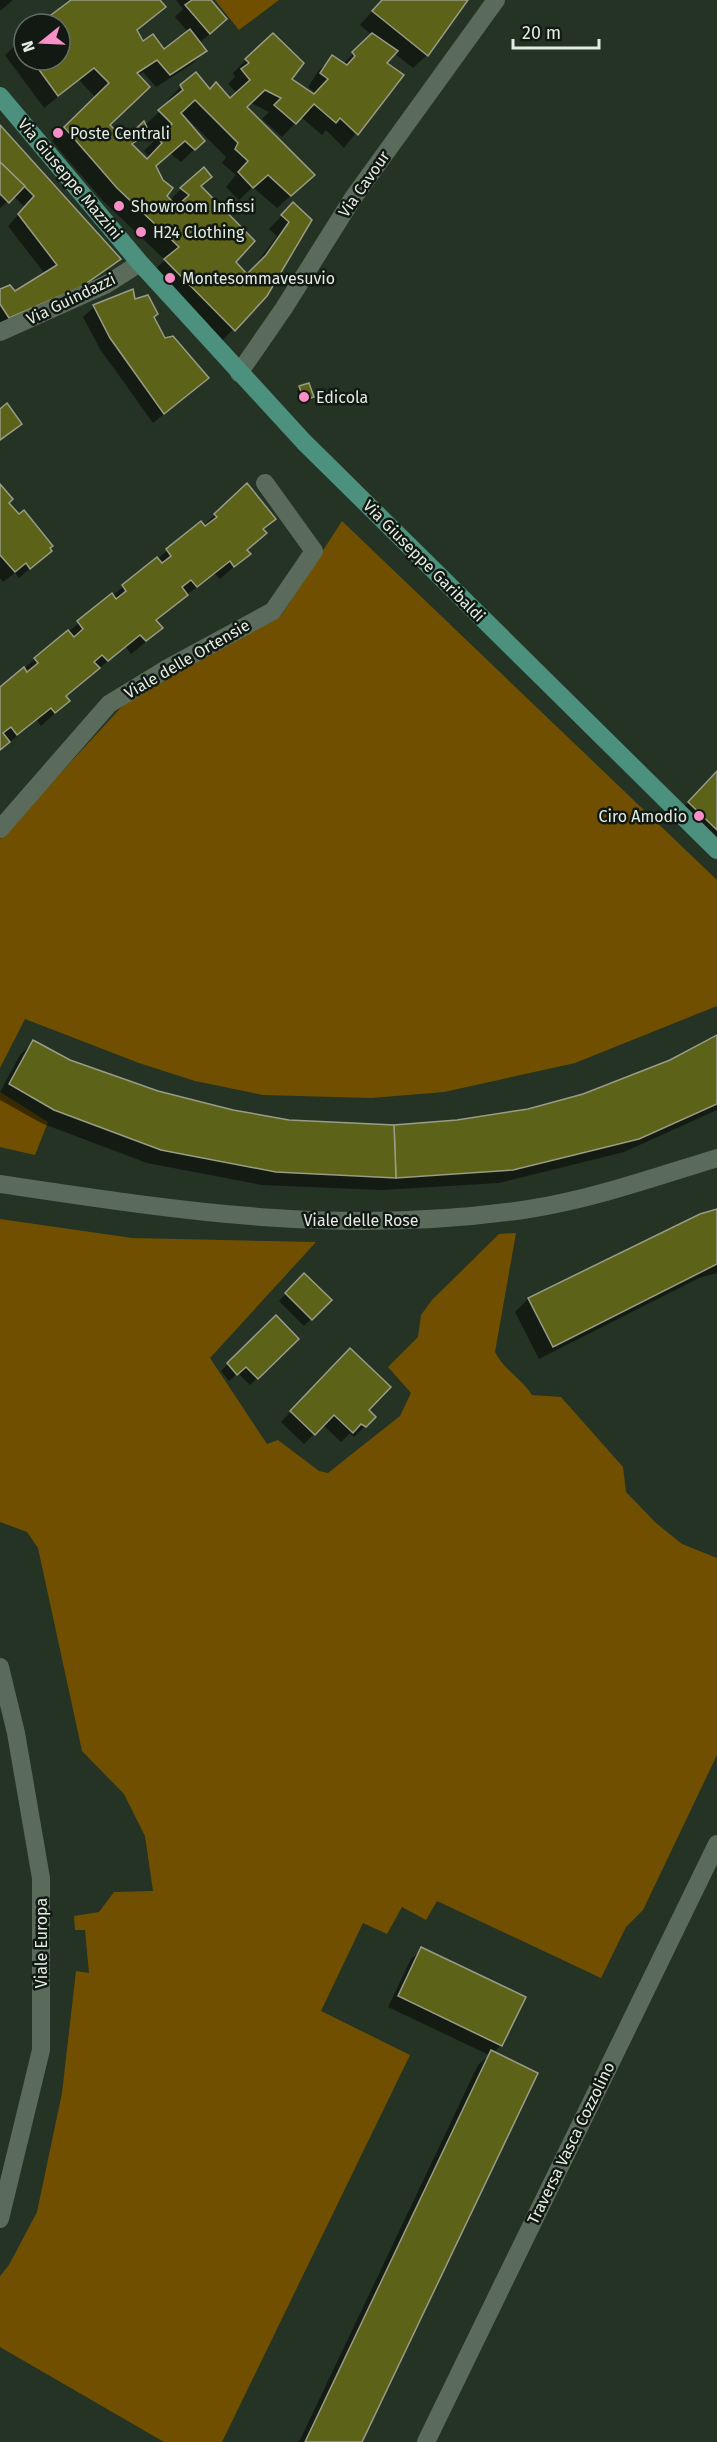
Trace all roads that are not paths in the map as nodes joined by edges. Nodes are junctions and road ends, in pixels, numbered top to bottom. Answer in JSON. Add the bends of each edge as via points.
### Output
{"nodes":[{"id":1,"x":496,"y":0,"type":"edge"},
{"id":2,"x":0,"y":96,"type":"edge"},
{"id":3,"x":140,"y":263,"type":"junction"},
{"id":4,"x":0,"y":332,"type":"edge"},
{"id":5,"x":239,"y":373,"type":"junction"},
{"id":6,"x":265,"y":483,"type":"dead end"},
{"id":7,"x":0,"y":829,"type":"edge"},
{"id":8,"x":717,"y":850,"type":"edge"},
{"id":9,"x":717,"y":1158,"type":"edge"},
{"id":10,"x":0,"y":1184,"type":"edge"},
{"id":11,"x":0,"y":1667,"type":"edge"},
{"id":12,"x":717,"y":1844,"type":"edge"},
{"id":13,"x":0,"y":2219,"type":"edge"},
{"id":14,"x":426,"y":2442,"type":"edge"}],
"edges":[{"from":1,"to":5,"type":"street","name":"Via Cavour","via":[[353,198]]},
{"from":2,"to":3,"type":"main road","name":"Via Giuseppe Mazzini"},
{"from":3,"to":4,"type":"street","name":"Via Guindazzi","via":[[107,284]]},
{"from":3,"to":5,"type":"main road","name":"Via Giuseppe Garibaldi"},
{"from":5,"to":8,"type":"main road","name":"Via Giuseppe Garibaldi"},
{"from":6,"to":7,"type":"street","name":"Viale delle Ortensie","via":[[314,551],[273,611],[109,704]]},
{"from":9,"to":10,"type":"street","name":"Viale delle Rose","via":[[600,1194],[530,1209],[392,1221],[263,1219],[186,1212]]},
{"from":11,"to":13,"type":"street","name":"Viale Europa","via":[[16,1732],[42,1878],[41,2050]]},
{"from":12,"to":14,"type":"street","name":"Traversa Vasca Cozzolino"}]}
